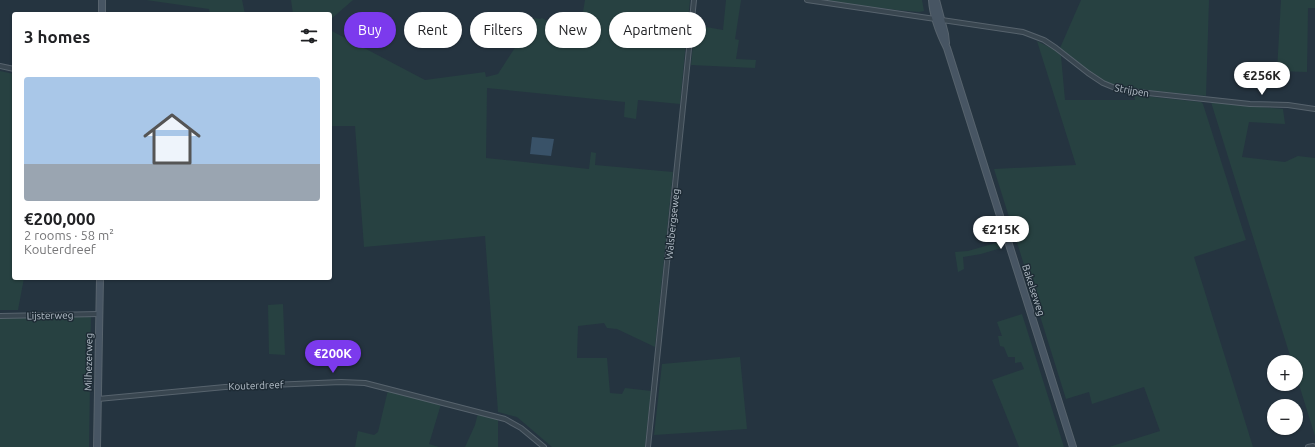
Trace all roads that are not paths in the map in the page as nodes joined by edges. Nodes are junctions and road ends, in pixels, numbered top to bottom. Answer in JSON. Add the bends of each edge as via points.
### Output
{"nodes":[{"id":1,"x":102,"y":0,"type":"edge"},
{"id":2,"x":694,"y":0,"type":"edge"},
{"id":3,"x":807,"y":0,"type":"edge"},
{"id":4,"x":932,"y":0,"type":"edge"},
{"id":5,"x":936,"y":0,"type":"edge"},
{"id":6,"x":102,"y":12,"type":"edge"},
{"id":7,"x":938,"y":19,"type":"junction"},
{"id":8,"x":0,"y":66,"type":"edge"},
{"id":9,"x":12,"y":69,"type":"edge"},
{"id":10,"x":1315,"y":109,"type":"edge"},
{"id":11,"x":100,"y":280,"type":"edge"},
{"id":12,"x":99,"y":314,"type":"junction"},
{"id":13,"x":0,"y":316,"type":"edge"},
{"id":14,"x":98,"y":399,"type":"junction"},
{"id":15,"x":97,"y":447,"type":"edge"},
{"id":16,"x":544,"y":447,"type":"edge"},
{"id":17,"x":648,"y":447,"type":"edge"},
{"id":18,"x":1073,"y":447,"type":"edge"}],
"edges":[{"from":1,"to":6,"type":"main road"},
{"from":2,"to":17,"type":"street","name":"Walsbergseweg"},
{"from":3,"to":7,"type":"street","name":"Strijpen"},
{"from":4,"to":7,"type":"main road","name":"Bakelseweg"},
{"from":5,"to":7,"type":"main road","name":"Bakelseweg"},
{"from":7,"to":10,"type":"street","name":"Strijpen","via":[[1023,32],[1044,40],[1103,83],[1120,90]]},
{"from":7,"to":18,"type":"main road","name":"Bakelseweg","via":[[945,34],[947,48]]},
{"from":8,"to":9,"type":"street"},
{"from":11,"to":12,"type":"main road","name":"Milhezerweg"},
{"from":12,"to":13,"type":"street","name":"Lijsterweg"},
{"from":12,"to":14,"type":"main road","name":"Milhezerweg"},
{"from":14,"to":15,"type":"main road","name":"Milhezerweg"},
{"from":14,"to":16,"type":"street","name":"Kouterdreef","via":[[225,387],[365,383],[505,419],[521,428]]}]}
